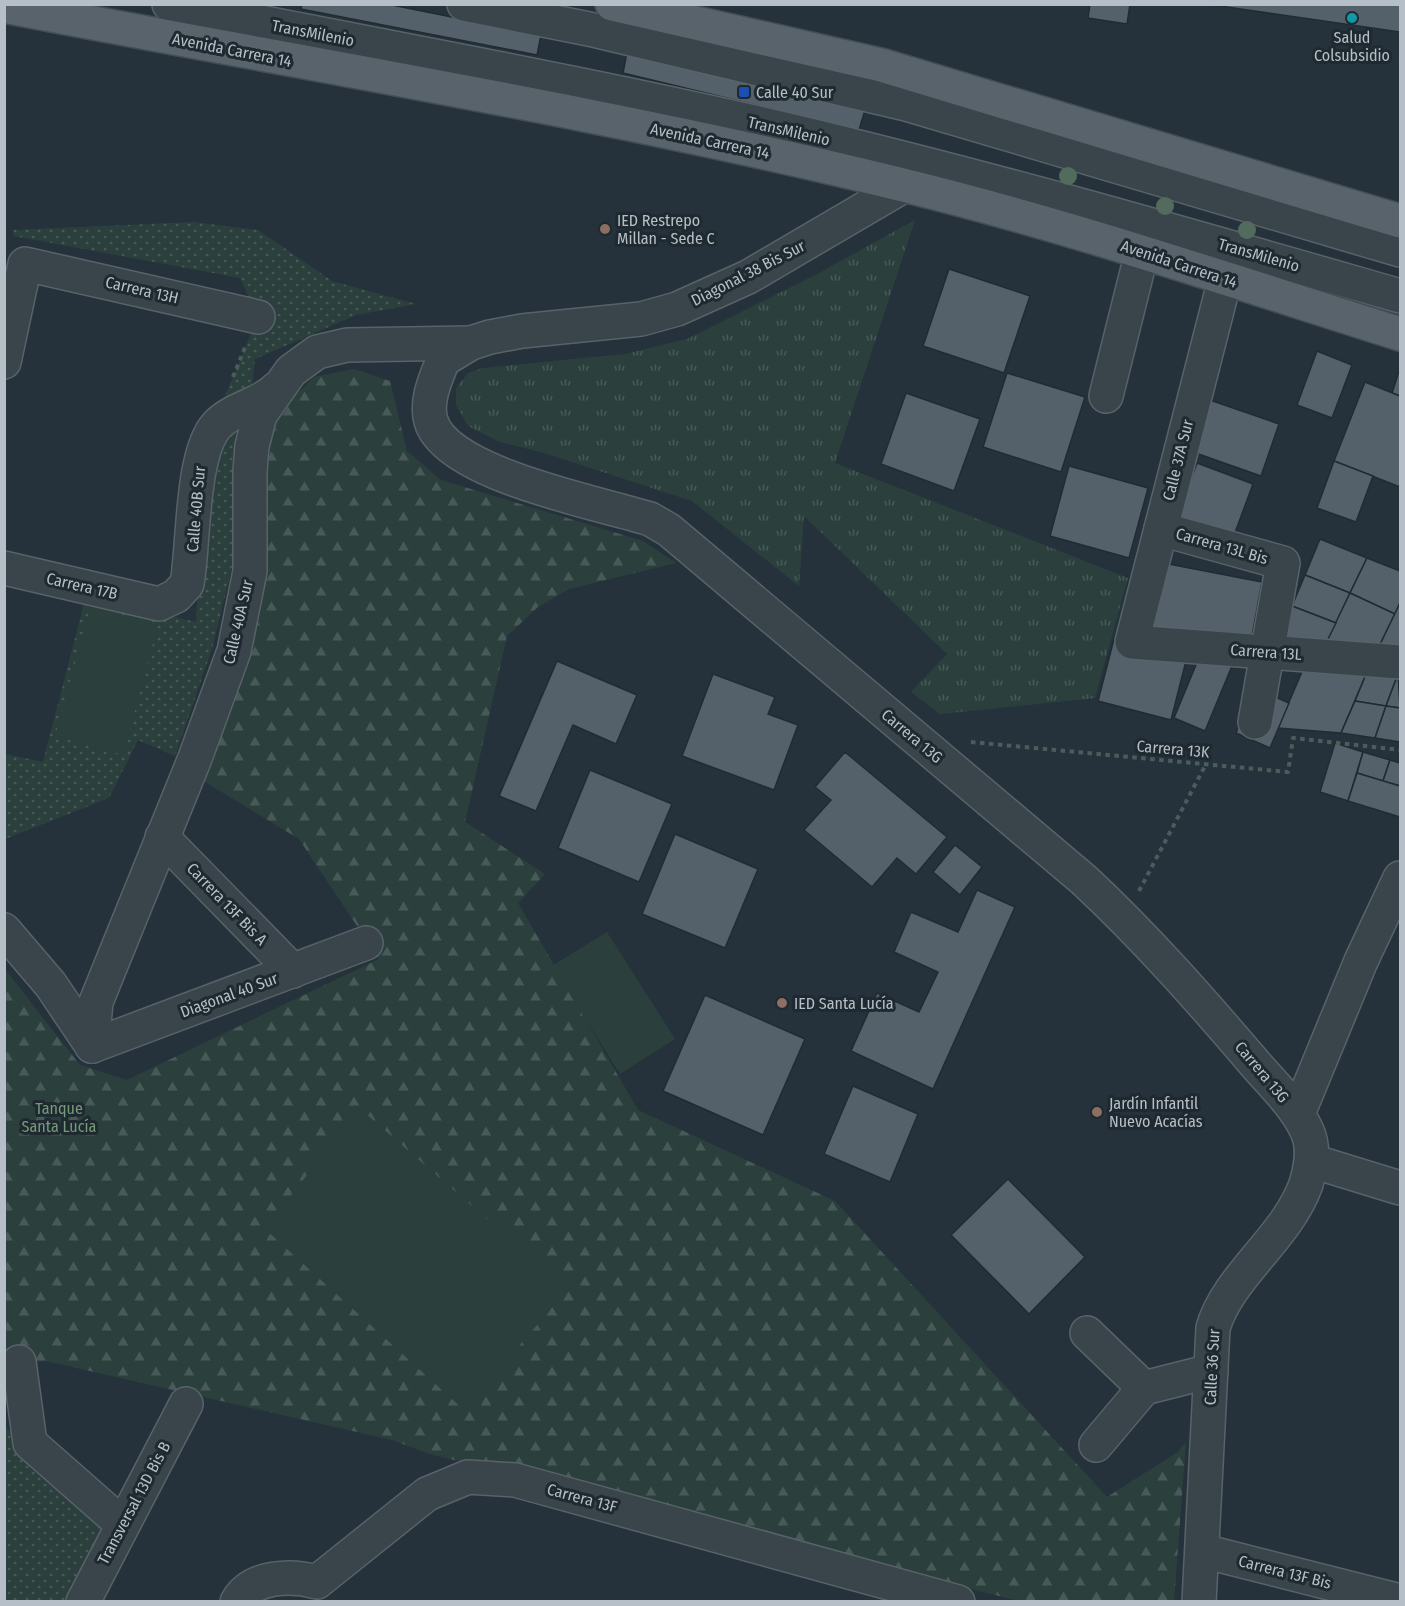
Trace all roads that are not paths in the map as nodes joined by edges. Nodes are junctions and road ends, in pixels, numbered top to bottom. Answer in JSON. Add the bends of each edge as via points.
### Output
{"nodes":[{"id":1,"x":169,"y":4,"type":"edge"},
{"id":2,"x":464,"y":4,"type":"edge"},
{"id":3,"x":612,"y":4,"type":"edge"},
{"id":4,"x":4,"y":6,"type":"edge"},
{"id":5,"x":671,"y":10,"type":"edge"},
{"id":6,"x":905,"y":185,"type":"junction"},
{"id":7,"x":1401,"y":220,"type":"edge"},
{"id":8,"x":1401,"y":250,"type":"edge"},
{"id":9,"x":1142,"y":252,"type":"junction"},
{"id":10,"x":1225,"y":279,"type":"junction"},
{"id":11,"x":1401,"y":296,"type":"edge"},
{"id":12,"x":258,"y":317,"type":"dead end"},
{"id":13,"x":1401,"y":319,"type":"edge"},
{"id":14,"x":1401,"y":334,"type":"edge"},
{"id":15,"x":471,"y":343,"type":"junction"},
{"id":16,"x":4,"y":362,"type":"edge"},
{"id":17,"x":291,"y":371,"type":"junction"},
{"id":18,"x":1106,"y":396,"type":"dead end"},
{"id":19,"x":1161,"y":529,"type":"junction"},
{"id":20,"x":4,"y":568,"type":"edge"},
{"id":21,"x":159,"y":604,"type":"joint"},
{"id":22,"x":1132,"y":642,"type":"joint"},
{"id":23,"x":1267,"y":652,"type":"junction"},
{"id":24,"x":1401,"y":662,"type":"edge"},
{"id":25,"x":1255,"y":722,"type":"dead end"},
{"id":26,"x":162,"y":837,"type":"junction"},
{"id":27,"x":1401,"y":878,"type":"edge"},
{"id":28,"x":4,"y":930,"type":"edge"},
{"id":29,"x":366,"y":943,"type":"dead end"},
{"id":30,"x":293,"y":971,"type":"junction"},
{"id":31,"x":92,"y":1046,"type":"junction"},
{"id":32,"x":1298,"y":1114,"type":"junction"},
{"id":33,"x":1312,"y":1161,"type":"junction"},
{"id":34,"x":1401,"y":1188,"type":"edge"},
{"id":35,"x":1087,"y":1332,"type":"dead end"},
{"id":36,"x":19,"y":1362,"type":"dead end"},
{"id":37,"x":1212,"y":1371,"type":"junction"},
{"id":38,"x":1144,"y":1388,"type":"junction"},
{"id":39,"x":186,"y":1404,"type":"dead end"},
{"id":40,"x":1096,"y":1445,"type":"dead end"},
{"id":41,"x":122,"y":1524,"type":"junction"},
{"id":42,"x":1203,"y":1551,"type":"junction"},
{"id":43,"x":321,"y":1592,"type":"edge"},
{"id":44,"x":1400,"y":1599,"type":"edge"},
{"id":45,"x":83,"y":1602,"type":"edge"},
{"id":46,"x":237,"y":1602,"type":"edge"},
{"id":47,"x":958,"y":1602,"type":"edge"},
{"id":48,"x":1199,"y":1602,"type":"edge"}],
"edges":[{"from":1,"to":11,"type":"street","name":"TransMilenio","via":[[788,130],[1014,188]]},
{"from":2,"to":8,"type":"street","via":[[589,29],[906,104]]},
{"from":3,"to":5,"type":"main road"},
{"from":4,"to":6,"type":"main road","name":"Avenida Carrera 14","via":[[641,126]]},
{"from":5,"to":7,"type":"main road","via":[[881,65]]},
{"from":6,"to":9,"type":"main road","name":"Avenida Carrera 14"},
{"from":6,"to":15,"type":"street","name":"Diagonal 38 Bis Sur","via":[[748,277],[677,309],[641,319],[522,331]]},
{"from":9,"to":10,"type":"main road","name":"Avenida Carrera 14"},
{"from":9,"to":18,"type":"street"},
{"from":10,"to":13,"type":"main road","via":[[1288,290]]},
{"from":10,"to":14,"type":"main road","name":"Avenida Carrera 14"},
{"from":10,"to":19,"type":"street","name":"Calle 37A Sur"},
{"from":12,"to":16,"type":"street","name":"Carrera 13H","via":[[25,264]]},
{"from":15,"to":17,"type":"street","name":"Calle 40A Sur","via":[[347,345],[317,352]]},
{"from":15,"to":32,"type":"street","name":"Carrera 13G","via":[[443,360],[430,399],[430,420],[438,437],[453,451],[504,476],[642,516],[669,530],[1041,843],[1124,918]]},
{"from":17,"to":21,"type":"street","name":"Calle 40B Sur","via":[[274,392],[216,425],[206,442],[199,462],[187,584],[176,596]]},
{"from":17,"to":26,"type":"street","name":"Calle 40A Sur","via":[[260,415],[252,446],[250,571],[234,651]]},
{"from":19,"to":22,"type":"street","name":"Calle 37A Sur"},
{"from":19,"to":23,"type":"street","name":"Carrera 13L Bis","via":[[1283,563]]},
{"from":20,"to":21,"type":"street","name":"Carrera 17B"},
{"from":22,"to":23,"type":"street","name":"Carrera 13L"},
{"from":23,"to":24,"type":"street","name":"Carrera 13L"},
{"from":23,"to":25,"type":"street"},
{"from":26,"to":30,"type":"street","name":"Carrera 13F Bis A"},
{"from":26,"to":31,"type":"street","name":"Calle 40A Sur","via":[[96,1002]]},
{"from":27,"to":32,"type":"street","via":[[1361,961]]},
{"from":28,"to":31,"type":"street","via":[[51,986]]},
{"from":29,"to":30,"type":"street","name":"Diagonal 40 Sur"},
{"from":30,"to":31,"type":"street","name":"Diagonal 40 Sur"},
{"from":32,"to":33,"type":"street","name":"Carrera 13G","via":[[1308,1132]]},
{"from":33,"to":34,"type":"street"},
{"from":33,"to":37,"type":"street","name":"Calle 36 Sur","via":[[1292,1214],[1216,1316]]},
{"from":35,"to":38,"type":"street"},
{"from":36,"to":41,"type":"street","via":[[30,1443]]},
{"from":37,"to":38,"type":"street"},
{"from":37,"to":42,"type":"street","name":"Calle 36 Sur"},
{"from":38,"to":40,"type":"street"},
{"from":39,"to":41,"type":"street","name":"Transversal 13D Bis B"},
{"from":41,"to":45,"type":"street","name":"Transversal 13D Bis B"},
{"from":42,"to":44,"type":"street","name":"Carrera 13F Bis"},
{"from":42,"to":48,"type":"street","name":"Calle 36 Sur"},
{"from":43,"to":46,"type":"street","name":"Carrera 13F","via":[[285,1577],[252,1587]]},
{"from":43,"to":47,"type":"street","name":"Carrera 13F","via":[[427,1494],[468,1477],[516,1480]]}]}
